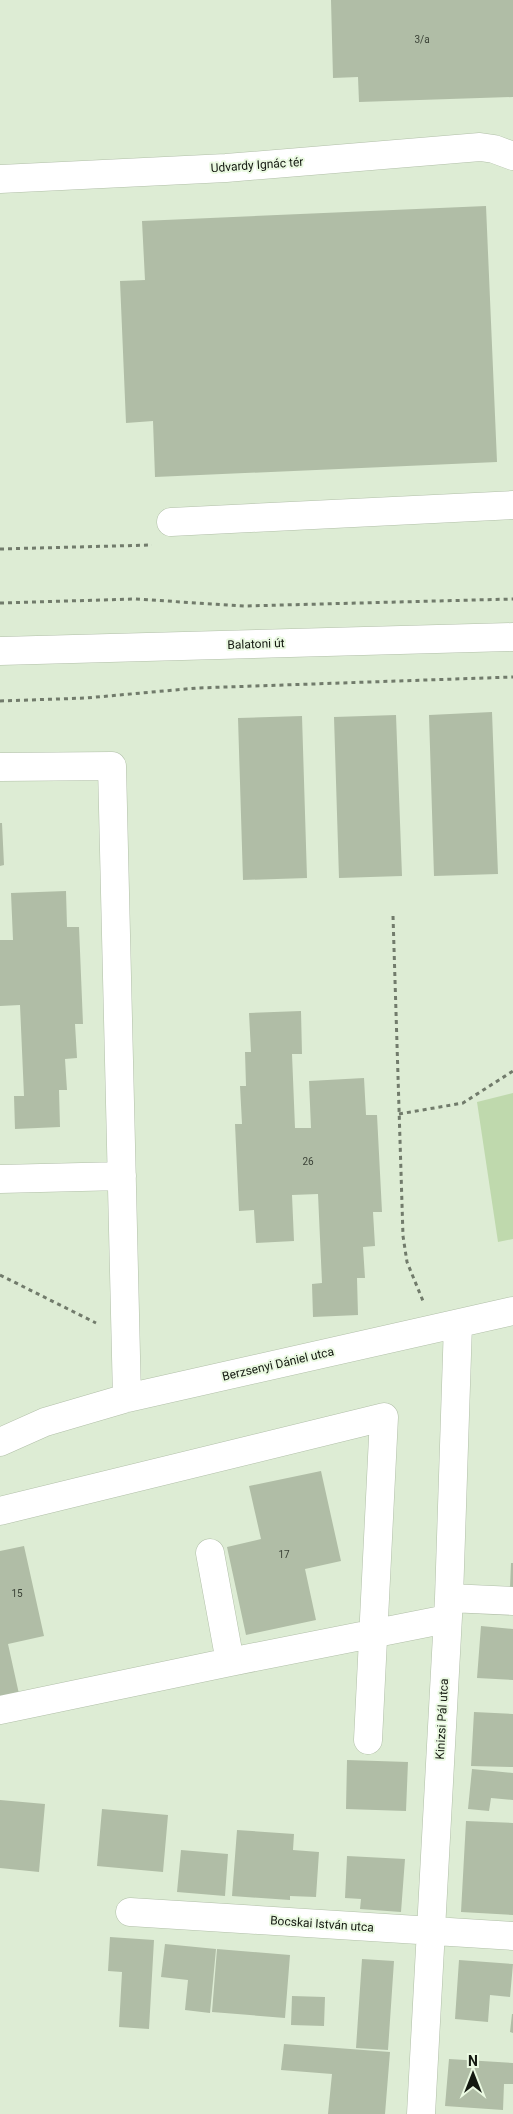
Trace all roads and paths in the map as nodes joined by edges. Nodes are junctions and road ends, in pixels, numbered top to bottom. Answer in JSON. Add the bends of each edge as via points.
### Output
{"nodes":[{"id":1,"x":513,"y":156,"type":"edge"},
{"id":2,"x":0,"y":179,"type":"edge"},
{"id":3,"x":513,"y":505,"type":"edge"},
{"id":4,"x":171,"y":522,"type":"dead end"},
{"id":5,"x":513,"y":599,"type":"edge"},
{"id":6,"x":0,"y":604,"type":"edge"},
{"id":7,"x":513,"y":637,"type":"edge"},
{"id":8,"x":0,"y":651,"type":"edge"},
{"id":9,"x":513,"y":677,"type":"edge"},
{"id":10,"x":0,"y":701,"type":"edge"},
{"id":11,"x":0,"y":767,"type":"edge"},
{"id":12,"x":393,"y":916,"type":"dead end"},
{"id":13,"x":513,"y":1071,"type":"edge"},
{"id":14,"x":399,"y":1114,"type":"junction"},
{"id":15,"x":122,"y":1176,"type":"junction"},
{"id":16,"x":0,"y":1179,"type":"edge"},
{"id":17,"x":0,"y":1275,"type":"edge"},
{"id":18,"x":513,"y":1312,"type":"edge"},
{"id":19,"x":446,"y":1326,"type":"junction"},
{"id":20,"x":126,"y":1338,"type":"junction"},
{"id":21,"x":127,"y":1398,"type":"junction"},
{"id":22,"x":45,"y":1422,"type":"junction"},
{"id":23,"x":0,"y":1428,"type":"edge"},
{"id":24,"x":0,"y":1442,"type":"edge"},
{"id":25,"x":0,"y":1511,"type":"edge"},
{"id":26,"x":210,"y":1553,"type":"dead end"},
{"id":27,"x":513,"y":1602,"type":"edge"},
{"id":28,"x":448,"y":1608,"type":"junction"},
{"id":29,"x":373,"y":1633,"type":"junction"},
{"id":30,"x":230,"y":1662,"type":"junction"},
{"id":31,"x":0,"y":1710,"type":"edge"},
{"id":32,"x":368,"y":1740,"type":"dead end"},
{"id":33,"x":130,"y":1912,"type":"dead end"},
{"id":34,"x":431,"y":1931,"type":"junction"},
{"id":35,"x":513,"y":1936,"type":"edge"},
{"id":36,"x":421,"y":2114,"type":"edge"}],
"edges":[{"from":1,"to":2,"type":"street","name":"Udvardy Ignác tér","via":[[480,147],[226,168]]},
{"from":3,"to":4,"type":"street"},
{"from":5,"to":6,"type":"path","via":[[244,606],[135,599]]},
{"from":7,"to":8,"type":"street","name":"Balatoni út"},
{"from":9,"to":10,"type":"path","via":[[197,688],[86,698]]},
{"from":11,"to":15,"type":"street","via":[[112,766]]},
{"from":12,"to":14,"type":"path"},
{"from":13,"to":14,"type":"path","via":[[463,1103]]},
{"from":14,"to":19,"type":"path","via":[[402,1236],[408,1262]]},
{"from":15,"to":16,"type":"street"},
{"from":15,"to":20,"type":"street"},
{"from":17,"to":20,"type":"path"},
{"from":18,"to":19,"type":"street","name":"Berzsenyi Dániel utca"},
{"from":19,"to":21,"type":"street","name":"Berzsenyi Dániel utca"},
{"from":19,"to":28,"type":"street","name":"Kinizsi Pál utca"},
{"from":20,"to":21,"type":"street"},
{"from":21,"to":22,"type":"street","name":"Berzsenyi Dániel utca"},
{"from":22,"to":23,"type":"street","name":"Berzsenyi Dániel utca"},
{"from":22,"to":24,"type":"street","name":"Berzsenyi Dániel utca"},
{"from":25,"to":29,"type":"street","via":[[384,1417]]},
{"from":26,"to":30,"type":"street"},
{"from":27,"to":28,"type":"street"},
{"from":28,"to":29,"type":"street"},
{"from":28,"to":34,"type":"street","name":"Kinizsi Pál utca"},
{"from":29,"to":30,"type":"street"},
{"from":29,"to":32,"type":"street"},
{"from":30,"to":31,"type":"street"},
{"from":33,"to":34,"type":"street","name":"Bocskai István utca"},
{"from":34,"to":35,"type":"street","name":"Bocskai István utca"},
{"from":34,"to":36,"type":"street","name":"Kinizsi Pál utca"}]}
